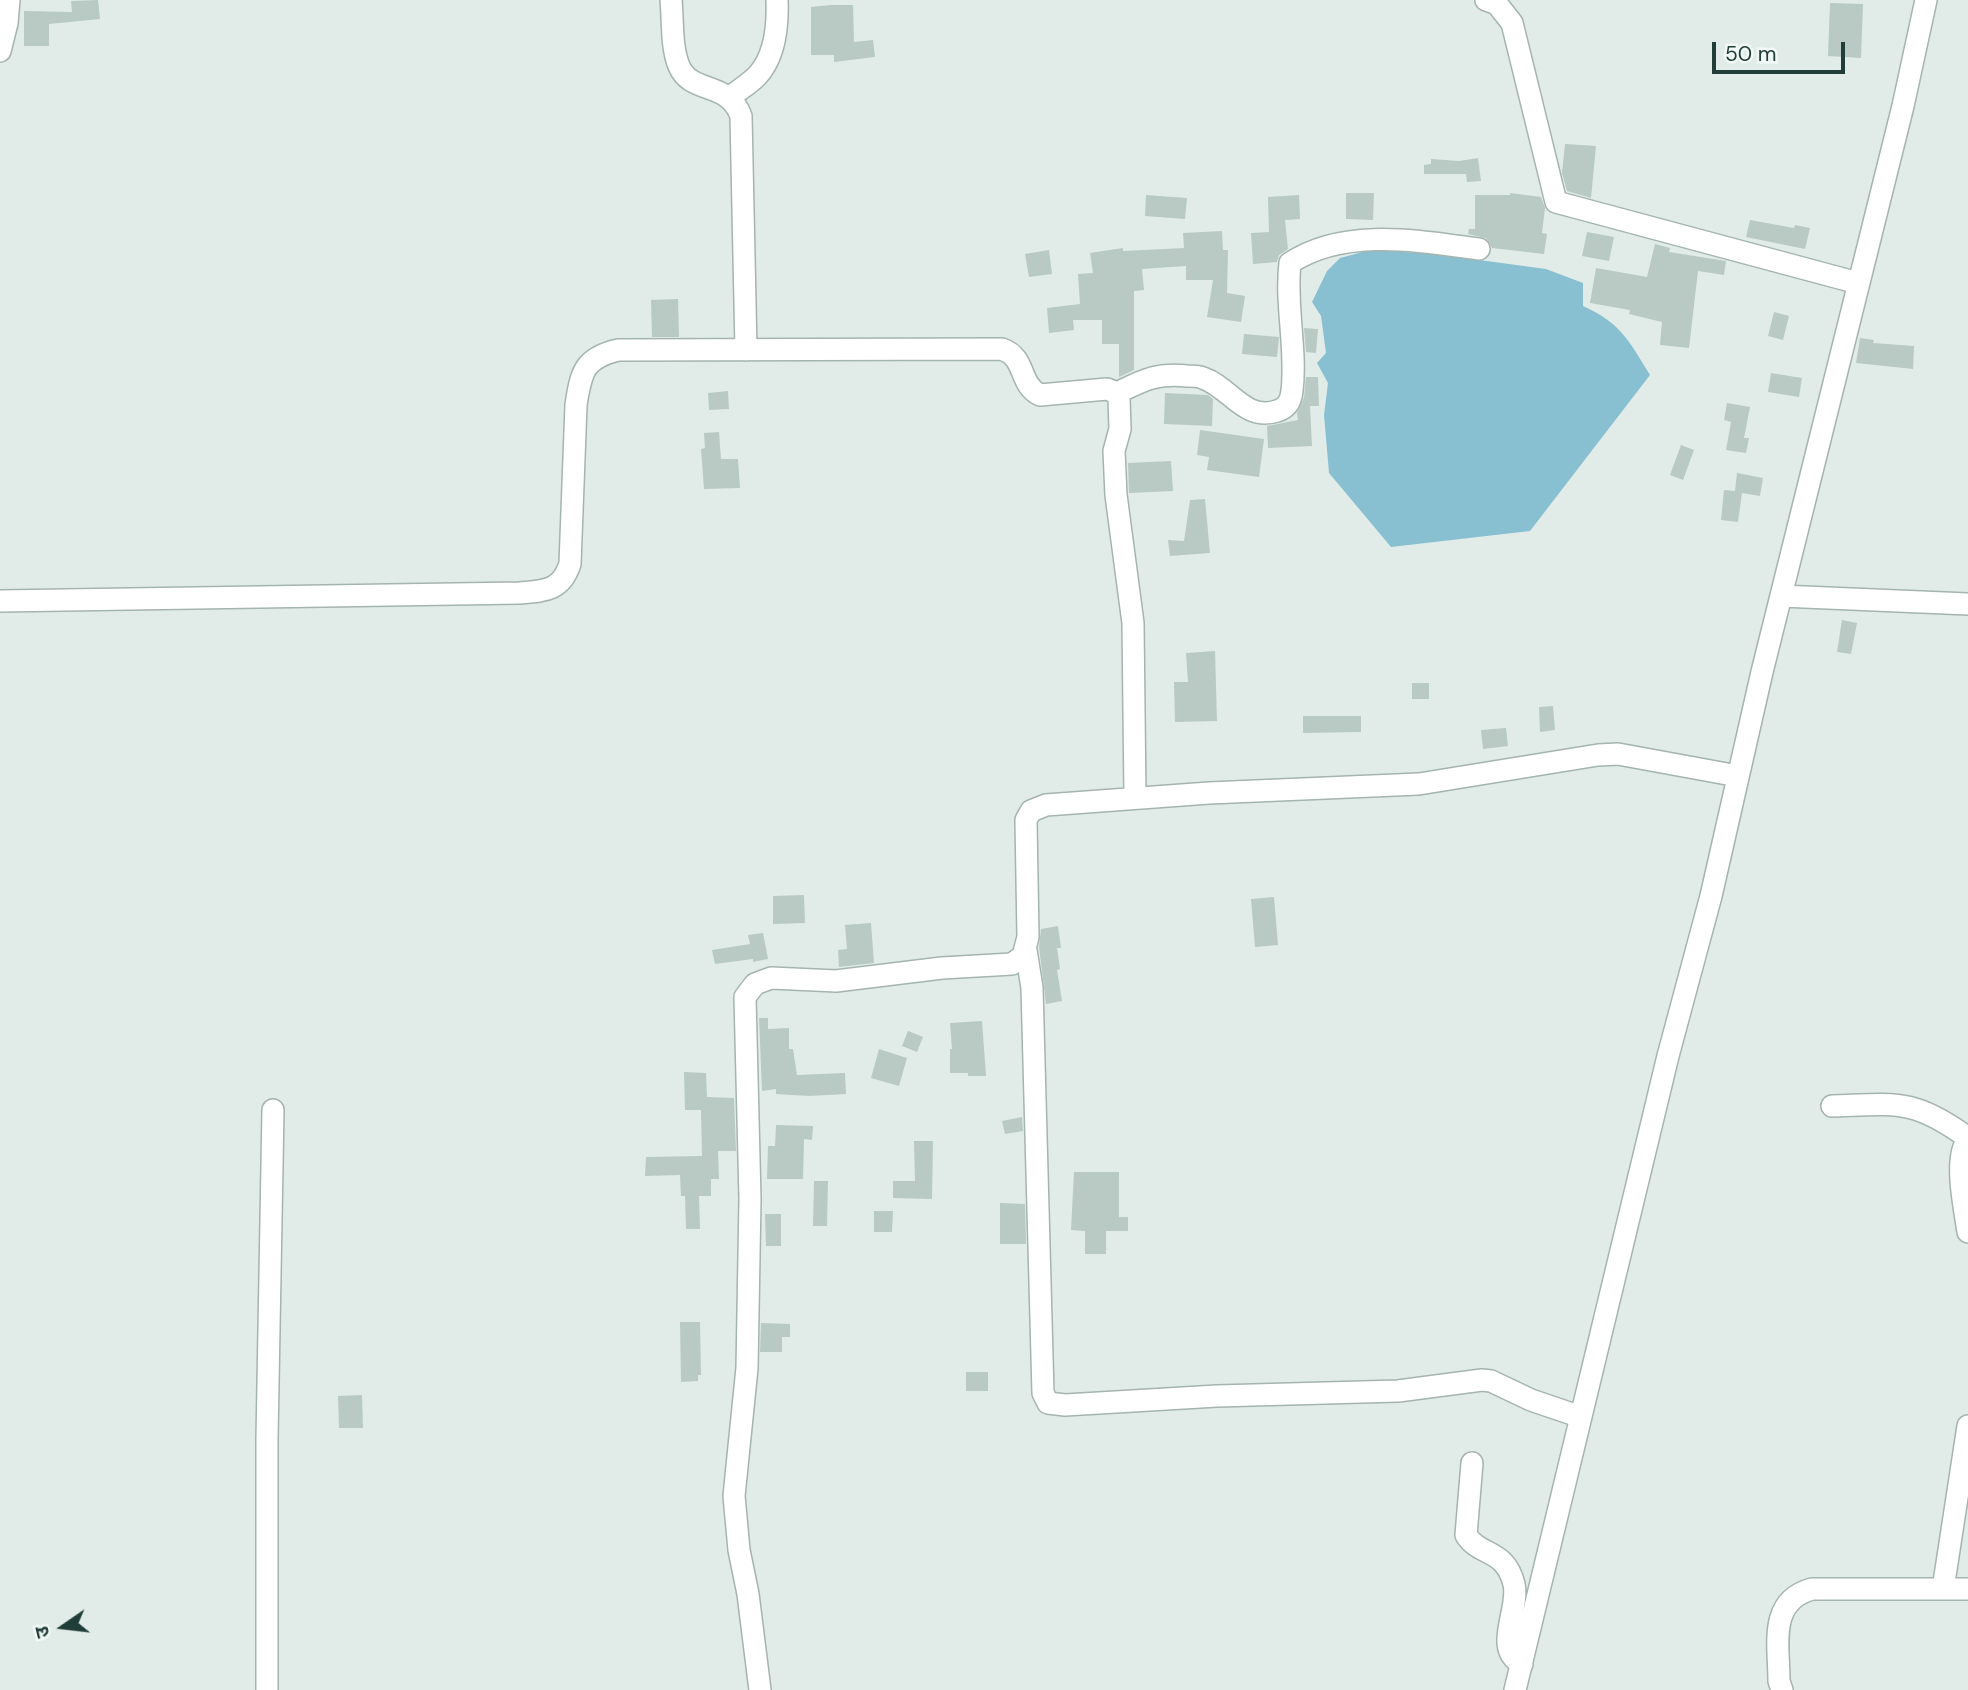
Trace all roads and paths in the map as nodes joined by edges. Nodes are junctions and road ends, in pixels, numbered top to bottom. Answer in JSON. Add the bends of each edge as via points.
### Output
{"nodes":[{"id":1,"x":9,"y":0,"type":"edge"},
{"id":2,"x":671,"y":0,"type":"edge"},
{"id":3,"x":777,"y":0,"type":"edge"},
{"id":4,"x":1486,"y":0,"type":"edge"},
{"id":5,"x":1926,"y":0,"type":"edge"},
{"id":6,"x":0,"y":51,"type":"edge"},
{"id":7,"x":730,"y":97,"type":"junction"},
{"id":8,"x":1479,"y":249,"type":"dead end"},
{"id":9,"x":1858,"y":283,"type":"junction"},
{"id":10,"x":746,"y":350,"type":"junction"},
{"id":11,"x":1117,"y":393,"type":"junction"},
{"id":12,"x":1781,"y":596,"type":"junction"},
{"id":13,"x":0,"y":601,"type":"edge"},
{"id":14,"x":1968,"y":604,"type":"edge"},
{"id":15,"x":1738,"y":776,"type":"junction"},
{"id":16,"x":1135,"y":798,"type":"junction"},
{"id":17,"x":1026,"y":950,"type":"junction"},
{"id":18,"x":1832,"y":1106,"type":"dead end"},
{"id":19,"x":273,"y":1110,"type":"dead end"},
{"id":20,"x":1968,"y":1139,"type":"edge"},
{"id":21,"x":1968,"y":1232,"type":"edge"},
{"id":22,"x":1581,"y":1417,"type":"junction"},
{"id":23,"x":1968,"y":1426,"type":"edge"},
{"id":24,"x":1472,"y":1463,"type":"dead end"},
{"id":25,"x":1943,"y":1589,"type":"junction"},
{"id":26,"x":1968,"y":1589,"type":"edge"},
{"id":27,"x":1522,"y":1664,"type":"junction"},
{"id":28,"x":267,"y":1690,"type":"edge"},
{"id":29,"x":760,"y":1690,"type":"edge"},
{"id":30,"x":1515,"y":1690,"type":"edge"},
{"id":31,"x":1782,"y":1690,"type":"edge"}],
"edges":[{"from":1,"to":6,"type":"street"},
{"from":2,"to":7,"type":"street","via":[[676,55],[684,75]]},
{"from":3,"to":7,"type":"street","via":[[772,51],[756,78]]},
{"from":4,"to":9,"type":"street","via":[[1497,4],[1512,23],[1556,202]]},
{"from":5,"to":9,"type":"street"},
{"from":7,"to":10,"type":"street","via":[[741,116]]},
{"from":8,"to":11,"type":"street","via":[[1381,239],[1315,250],[1290,263],[1292,392],[1281,411],[1248,410],[1202,377],[1167,374]]},
{"from":9,"to":12,"type":"street"},
{"from":10,"to":11,"type":"street","via":[[1002,349],[1016,358],[1028,386],[1040,395],[1107,389]]},
{"from":10,"to":13,"type":"street","via":[[618,350],[600,354],[584,369],[576,405],[570,564],[561,583],[551,588],[519,593]]},
{"from":11,"to":16,"type":"street","via":[[1121,429],[1114,451],[1116,495],[1133,623]]},
{"from":12,"to":14,"type":"street"},
{"from":12,"to":15,"type":"street"},
{"from":15,"to":16,"type":"street","via":[[1618,754],[1419,784]]},
{"from":15,"to":22,"type":"street"},
{"from":16,"to":17,"type":"street","via":[[1046,804],[1028,815]]},
{"from":17,"to":22,"type":"street","via":[[1031,988],[1043,1393],[1048,1403],[1398,1391],[1482,1380]]},
{"from":17,"to":29,"type":"street","via":[[1018,961],[998,966],[859,979],[761,980],[745,997],[750,1199],[747,1368],[734,1496]]},
{"from":18,"to":20,"type":"street","via":[[1909,1106],[1943,1120]]},
{"from":19,"to":28,"type":"street"},
{"from":20,"to":21,"type":"street","via":[[1963,1145],[1961,1170]]},
{"from":22,"to":27,"type":"street"},
{"from":23,"to":25,"type":"street"},
{"from":24,"to":27,"type":"street","via":[[1466,1535],[1496,1555],[1511,1573],[1516,1598],[1507,1650]]},
{"from":25,"to":26,"type":"street"},
{"from":25,"to":31,"type":"street","via":[[1812,1589],[1798,1593],[1779,1618]]},
{"from":27,"to":30,"type":"street"}]}
